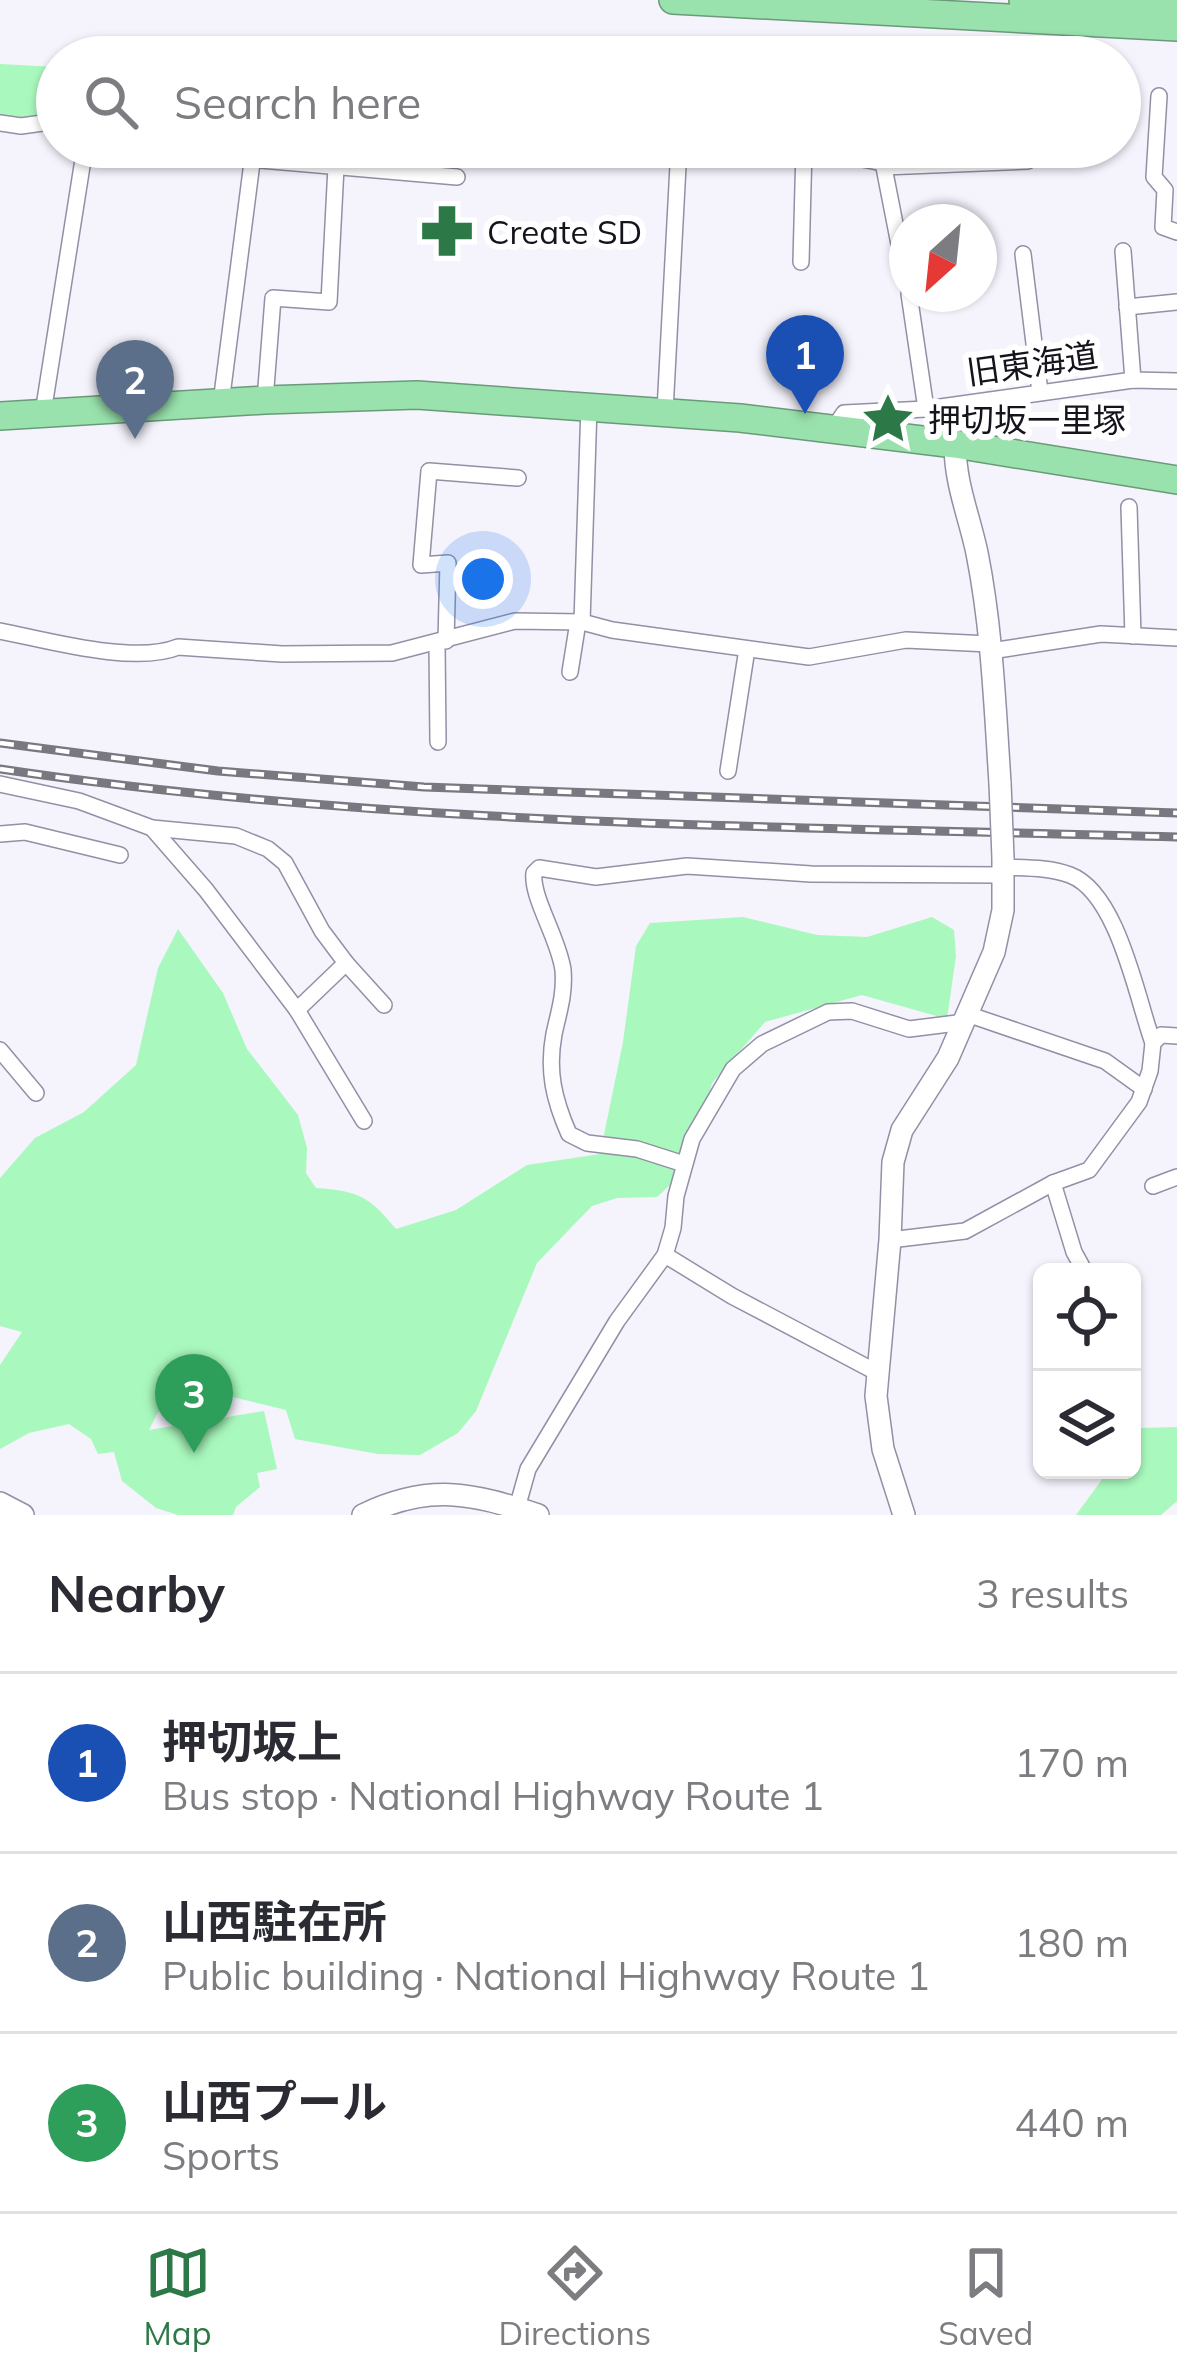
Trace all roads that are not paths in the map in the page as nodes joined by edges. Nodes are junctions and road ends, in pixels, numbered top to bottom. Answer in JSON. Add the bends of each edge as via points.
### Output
{"nodes":[{"id":1,"x":674,"y":0,"type":"edge"},
{"id":2,"x":1023,"y":0,"type":"edge"},
{"id":3,"x":1177,"y":8,"type":"edge"},
{"id":4,"x":1177,"y":27,"type":"edge"},
{"id":5,"x":1159,"y":96,"type":"dead end"},
{"id":6,"x":0,"y":123,"type":"edge"},
{"id":7,"x":36,"y":124,"type":"edge"},
{"id":8,"x":82,"y":168,"type":"edge"},
{"id":9,"x":250,"y":168,"type":"edge"},
{"id":10,"x":336,"y":168,"type":"edge"},
{"id":11,"x":358,"y":168,"type":"edge"},
{"id":12,"x":678,"y":168,"type":"edge"},
{"id":13,"x":803,"y":168,"type":"edge"},
{"id":14,"x":885,"y":168,"type":"edge"},
{"id":15,"x":458,"y":177,"type":"dead end"},
{"id":16,"x":892,"y":204,"type":"edge"},
{"id":17,"x":1177,"y":232,"type":"edge"},
{"id":18,"x":1123,"y":251,"type":"dead end"},
{"id":19,"x":1023,"y":254,"type":"dead end"},
{"id":20,"x":801,"y":262,"type":"dead end"},
{"id":21,"x":1177,"y":302,"type":"edge"},
{"id":22,"x":1127,"y":308,"type":"junction"},
{"id":23,"x":913,"y":312,"type":"edge"},
{"id":24,"x":1133,"y":380,"type":"junction"},
{"id":25,"x":1177,"y":381,"type":"edge"},
{"id":26,"x":1040,"y":392,"type":"junction"},
{"id":27,"x":265,"y":400,"type":"junction"},
{"id":28,"x":221,"y":403,"type":"junction"},
{"id":29,"x":589,"y":406,"type":"junction"},
{"id":30,"x":932,"y":408,"type":"junction"},
{"id":31,"x":665,"y":411,"type":"junction"},
{"id":32,"x":43,"y":413,"type":"junction"},
{"id":33,"x":0,"y":416,"type":"edge"},
{"id":34,"x":832,"y":429,"type":"junction"},
{"id":35,"x":948,"y":444,"type":"junction"},
{"id":36,"x":518,"y":478,"type":"dead end"},
{"id":37,"x":1177,"y":480,"type":"edge"},
{"id":38,"x":1129,"y":506,"type":"dead end"},
{"id":39,"x":580,"y":622,"type":"junction"},
{"id":40,"x":0,"y":631,"type":"edge"},
{"id":41,"x":1133,"y":636,"type":"junction"},
{"id":42,"x":1177,"y":638,"type":"edge"},
{"id":43,"x":441,"y":643,"type":"junction"},
{"id":44,"x":990,"y":648,"type":"junction"},
{"id":45,"x":746,"y":649,"type":"junction"},
{"id":46,"x":570,"y":672,"type":"dead end"},
{"id":47,"x":438,"y":742,"type":"dead end"},
{"id":48,"x":728,"y":770,"type":"dead end"},
{"id":49,"x":0,"y":784,"type":"edge"},
{"id":50,"x":152,"y":828,"type":"junction"},
{"id":51,"x":0,"y":834,"type":"edge"},
{"id":52,"x":120,"y":855,"type":"dead end"},
{"id":53,"x":1003,"y":867,"type":"junction"},
{"id":54,"x":346,"y":963,"type":"junction"},
{"id":55,"x":384,"y":1005,"type":"dead end"},
{"id":56,"x":297,"y":1010,"type":"junction"},
{"id":57,"x":966,"y":1018,"type":"junction"},
{"id":58,"x":1177,"y":1036,"type":"edge"},
{"id":59,"x":1153,"y":1043,"type":"junction"},
{"id":60,"x":0,"y":1050,"type":"edge"},
{"id":61,"x":1144,"y":1089,"type":"junction"},
{"id":62,"x":36,"y":1093,"type":"dead end"},
{"id":63,"x":364,"y":1121,"type":"dead end"},
{"id":64,"x":684,"y":1164,"type":"junction"},
{"id":65,"x":1177,"y":1177,"type":"edge"},
{"id":66,"x":1053,"y":1183,"type":"junction"},
{"id":67,"x":1153,"y":1186,"type":"dead end"},
{"id":68,"x":890,"y":1240,"type":"junction"},
{"id":69,"x":664,"y":1255,"type":"junction"},
{"id":70,"x":1080,"y":1263,"type":"edge"},
{"id":71,"x":876,"y":1372,"type":"junction"},
{"id":72,"x":0,"y":1503,"type":"edge"},
{"id":73,"x":528,"y":1512,"type":"edge"},
{"id":74,"x":22,"y":1515,"type":"edge"},
{"id":75,"x":363,"y":1515,"type":"edge"},
{"id":76,"x":904,"y":1515,"type":"edge"}],
"edges":[{"from":1,"to":4,"type":"highway"},
{"from":2,"to":3,"type":"highway"},
{"from":5,"to":17,"type":"street","via":[[1154,177],[1165,190],[1163,227]]},
{"from":6,"to":7,"type":"street"},
{"from":8,"to":32,"type":"street"},
{"from":9,"to":28,"type":"street"},
{"from":10,"to":27,"type":"street","via":[[329,302],[273,298]]},
{"from":11,"to":15,"type":"street"},
{"from":12,"to":31,"type":"street"},
{"from":13,"to":20,"type":"street"},
{"from":14,"to":16,"type":"street"},
{"from":18,"to":22,"type":"street"},
{"from":19,"to":26,"type":"street"},
{"from":21,"to":22,"type":"street"},
{"from":22,"to":24,"type":"street"},
{"from":23,"to":30,"type":"street"},
{"from":24,"to":25,"type":"street","name":"旧東海道"},
{"from":24,"to":26,"type":"street","name":"旧東海道"},
{"from":26,"to":30,"type":"street","name":"旧東海道"},
{"from":27,"to":28,"type":"highway"},
{"from":27,"to":29,"type":"highway","via":[[417,395]]},
{"from":28,"to":32,"type":"highway"},
{"from":29,"to":31,"type":"highway"},
{"from":29,"to":39,"type":"street"},
{"from":30,"to":34,"type":"street","name":"旧東海道","via":[[844,413]]},
{"from":30,"to":35,"type":"street"},
{"from":31,"to":34,"type":"highway"},
{"from":32,"to":33,"type":"highway"},
{"from":34,"to":35,"type":"highway"},
{"from":35,"to":37,"type":"highway"},
{"from":35,"to":44,"type":"street"},
{"from":36,"to":43,"type":"street","via":[[429,471],[421,565],[448,563]]},
{"from":38,"to":41,"type":"street"},
{"from":39,"to":43,"type":"street","via":[[514,621]]},
{"from":39,"to":45,"type":"street"},
{"from":39,"to":46,"type":"street"},
{"from":40,"to":43,"type":"street","via":[[115,651],[326,655]]},
{"from":41,"to":42,"type":"street"},
{"from":41,"to":44,"type":"street"},
{"from":43,"to":47,"type":"street"},
{"from":44,"to":45,"type":"street","via":[[906,640],[809,657]]},
{"from":44,"to":53,"type":"street","bridge":true},
{"from":45,"to":48,"type":"street"},
{"from":49,"to":50,"type":"street","via":[[79,800]]},
{"from":50,"to":54,"type":"street","via":[[236,836],[268,849],[285,863]]},
{"from":50,"to":56,"type":"street"},
{"from":51,"to":52,"type":"street","via":[[26,832]]},
{"from":53,"to":57,"type":"street","via":[[994,952]]},
{"from":53,"to":59,"type":"street","via":[[1048,869],[1088,885],[1124,950]]},
{"from":53,"to":64,"type":"street","via":[[534,872],[562,965],[565,997],[550,1075],[568,1134]]},
{"from":54,"to":55,"type":"street"},
{"from":54,"to":56,"type":"street"},
{"from":56,"to":63,"type":"street"},
{"from":57,"to":61,"type":"street","via":[[1105,1061]]},
{"from":57,"to":64,"type":"street","via":[[909,1029],[829,1012],[762,1044],[733,1069]]},
{"from":57,"to":68,"type":"street","via":[[902,1130],[892,1162]]},
{"from":58,"to":59,"type":"street"},
{"from":59,"to":61,"type":"street"},
{"from":60,"to":62,"type":"street"},
{"from":61,"to":66,"type":"street","via":[[1089,1170]]},
{"from":64,"to":69,"type":"street"},
{"from":65,"to":67,"type":"street"},
{"from":66,"to":68,"type":"street","via":[[965,1231]]},
{"from":66,"to":70,"type":"street"},
{"from":68,"to":71,"type":"street"},
{"from":69,"to":71,"type":"street"},
{"from":69,"to":73,"type":"street","via":[[528,1469]]},
{"from":71,"to":76,"type":"street","via":[[877,1421]]},
{"from":72,"to":74,"type":"street"},
{"from":73,"to":75,"type":"street","via":[[445,1492]]}]}
